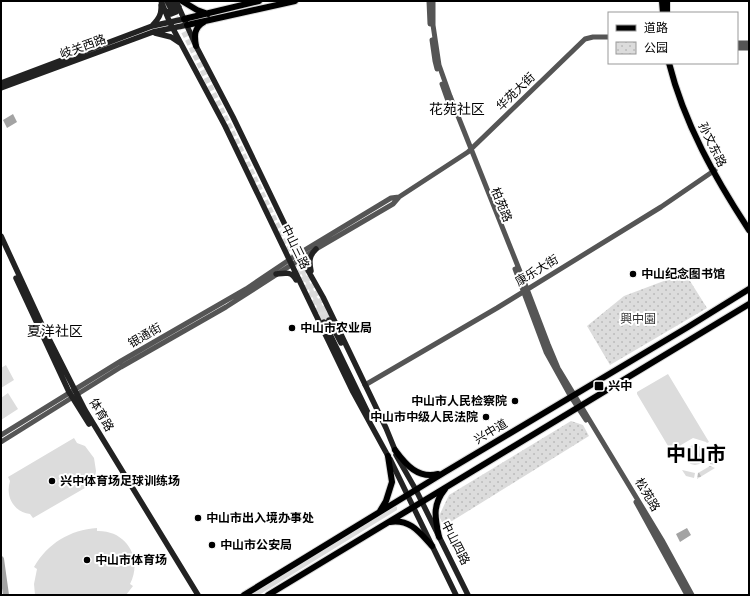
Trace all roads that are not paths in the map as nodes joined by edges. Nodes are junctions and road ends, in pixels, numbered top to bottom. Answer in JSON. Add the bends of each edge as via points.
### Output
{"nodes":[{"id":1,"x":161,"y":1,"type":"edge"},
{"id":2,"x":167,"y":1,"type":"edge"},
{"id":3,"x":171,"y":1,"type":"edge"},
{"id":4,"x":176,"y":1,"type":"edge"},
{"id":5,"x":182,"y":1,"type":"edge"},
{"id":6,"x":259,"y":1,"type":"edge"},
{"id":7,"x":294,"y":1,"type":"edge"},
{"id":8,"x":429,"y":1,"type":"edge"},
{"id":9,"x":433,"y":1,"type":"edge"},
{"id":10,"x":662,"y":1,"type":"edge"},
{"id":11,"x":666,"y":1,"type":"edge"},
{"id":12,"x":172,"y":9,"type":"junction"},
{"id":13,"x":663,"y":12,"type":"edge"},
{"id":14,"x":667,"y":12,"type":"edge"},
{"id":15,"x":209,"y":14,"type":"junction"},
{"id":16,"x":206,"y":21,"type":"junction"},
{"id":17,"x":185,"y":22,"type":"junction"},
{"id":18,"x":171,"y":25,"type":"junction"},
{"id":19,"x":152,"y":29,"type":"junction"},
{"id":20,"x":608,"y":37,"type":"edge"},
{"id":21,"x":738,"y":43,"type":"edge"},
{"id":22,"x":749,"y":43,"type":"edge"},
{"id":23,"x":196,"y":46,"type":"junction"},
{"id":24,"x":184,"y":47,"type":"junction"},
{"id":25,"x":738,"y":48,"type":"edge"},
{"id":26,"x":749,"y":48,"type":"edge"},
{"id":27,"x":668,"y":64,"type":"edge"},
{"id":28,"x":672,"y":64,"type":"edge"},
{"id":29,"x":1,"y":83,"type":"edge"},
{"id":30,"x":1,"y":88,"type":"edge"},
{"id":31,"x":470,"y":150,"type":"junction"},
{"id":32,"x":714,"y":171,"type":"junction"},
{"id":33,"x":399,"y":197,"type":"junction"},
{"id":34,"x":749,"y":225,"type":"edge"},
{"id":35,"x":749,"y":230,"type":"edge"},
{"id":36,"x":1,"y":236,"type":"edge"},
{"id":37,"x":1,"y":245,"type":"edge"},
{"id":38,"x":316,"y":249,"type":"junction"},
{"id":39,"x":300,"y":256,"type":"junction"},
{"id":40,"x":290,"y":262,"type":"junction"},
{"id":41,"x":276,"y":274,"type":"junction"},
{"id":42,"x":749,"y":289,"type":"edge"},
{"id":43,"x":526,"y":290,"type":"junction"},
{"id":44,"x":323,"y":297,"type":"junction"},
{"id":45,"x":310,"y":303,"type":"junction"},
{"id":46,"x":749,"y":304,"type":"edge"},
{"id":47,"x":365,"y":385,"type":"junction"},
{"id":48,"x":73,"y":393,"type":"junction"},
{"id":49,"x":573,"y":396,"type":"junction"},
{"id":50,"x":580,"y":407,"type":"junction"},
{"id":51,"x":1,"y":435,"type":"edge"},
{"id":52,"x":1,"y":442,"type":"edge"},
{"id":53,"x":395,"y":451,"type":"junction"},
{"id":54,"x":388,"y":456,"type":"junction"},
{"id":55,"x":445,"y":472,"type":"junction"},
{"id":56,"x":449,"y":485,"type":"junction"},
{"id":57,"x":416,"y":490,"type":"junction"},
{"id":58,"x":407,"y":496,"type":"junction"},
{"id":59,"x":421,"y":502,"type":"junction"},
{"id":60,"x":412,"y":507,"type":"junction"},
{"id":61,"x":380,"y":512,"type":"junction"},
{"id":62,"x":385,"y":523,"type":"junction"},
{"id":63,"x":439,"y":537,"type":"junction"},
{"id":64,"x":432,"y":546,"type":"junction"},
{"id":65,"x":194,"y":595,"type":"edge"},
{"id":66,"x":198,"y":595,"type":"edge"},
{"id":67,"x":244,"y":595,"type":"edge"},
{"id":68,"x":268,"y":595,"type":"edge"},
{"id":69,"x":456,"y":595,"type":"edge"},
{"id":70,"x":468,"y":595,"type":"edge"},
{"id":71,"x":687,"y":595,"type":"edge"},
{"id":72,"x":692,"y":595,"type":"edge"}],
"edges":[{"from":1,"to":12,"type":"main road"},
{"from":1,"to":19,"type":"main road","via":[[162,13]]},
{"from":2,"to":12,"type":"main road"},
{"from":3,"to":12,"type":"main road"},
{"from":4,"to":12,"type":"main road"},
{"from":5,"to":15,"type":"main road"},
{"from":6,"to":15,"type":"main road"},
{"from":7,"to":16,"type":"main road"},
{"from":8,"to":31,"type":"street","name":"柏苑路","via":[[435,61],[445,94]]},
{"from":9,"to":31,"type":"street","name":"柏苑路","via":[[433,25],[439,65]]},
{"from":10,"to":13,"type":"main road"},
{"from":11,"to":14,"type":"main road"},
{"from":12,"to":17,"type":"main road","name":"中山三路"},
{"from":12,"to":18,"type":"main road","name":"中山三路"},
{"from":15,"to":17,"type":"main road"},
{"from":16,"to":17,"type":"main road"},
{"from":16,"to":23,"type":"main road","via":[[195,32]]},
{"from":17,"to":18,"type":"main road","name":"岐关西路"},
{"from":17,"to":23,"type":"main road","name":"中山三路"},
{"from":18,"to":19,"type":"main road","name":"岐关西路"},
{"from":18,"to":24,"type":"main road","name":"中山三路"},
{"from":19,"to":24,"type":"main road","via":[[177,40]]},
{"from":19,"to":29,"type":"main road","name":"岐关西路"},
{"from":19,"to":30,"type":"main road","name":"岐关西路"},
{"from":20,"to":31,"type":"street","name":"华苑大街","via":[[585,39]]},
{"from":21,"to":22,"type":"street"},
{"from":23,"to":39,"type":"main road","name":"中山三路"},
{"from":24,"to":40,"type":"main road","name":"中山三路"},
{"from":25,"to":26,"type":"street"},
{"from":27,"to":32,"type":"main road","name":"孙文东路","via":[[690,125]]},
{"from":28,"to":32,"type":"main road","name":"孙文东路","via":[[693,123]]},
{"from":31,"to":33,"type":"street","name":"华苑大街"},
{"from":31,"to":43,"type":"street","name":"柏苑路"},
{"from":32,"to":34,"type":"main road","name":"孙文东路"},
{"from":32,"to":35,"type":"main road","name":"孙文东路"},
{"from":32,"to":43,"type":"street","name":"康乐大街","via":[[661,207]]},
{"from":33,"to":38,"type":"street","name":"华苑大街","via":[[393,204]]},
{"from":33,"to":39,"type":"street","name":"华苑大街","via":[[391,198]]},
{"from":36,"to":48,"type":"main road","name":"体育路"},
{"from":37,"to":48,"type":"main road","name":"体育路"},
{"from":38,"to":39,"type":"street","name":"华苑大街"},
{"from":38,"to":44,"type":"main road","via":[[309,259],[310,270]]},
{"from":39,"to":40,"type":"street","name":"银通街"},
{"from":39,"to":44,"type":"main road","name":"中山三路"},
{"from":40,"to":41,"type":"street"},
{"from":40,"to":45,"type":"main road","name":"中山三路"},
{"from":40,"to":48,"type":"street","name":"银通街"},
{"from":41,"to":45,"type":"main road","via":[[289,272],[294,276]]},
{"from":41,"to":48,"type":"street","via":[[226,307]]},
{"from":42,"to":49,"type":"main road","name":"兴中道"},
{"from":43,"to":47,"type":"street","name":"康乐大街"},
{"from":43,"to":49,"type":"street","name":"柏苑路","via":[[550,350]]},
{"from":44,"to":47,"type":"main road","name":"中山三路"},
{"from":45,"to":54,"type":"main road","name":"中山三路","via":[[353,392]]},
{"from":46,"to":50,"type":"main road","name":"兴中道"},
{"from":47,"to":53,"type":"main road","name":"中山三路"},
{"from":48,"to":51,"type":"street","name":"银通街"},
{"from":48,"to":52,"type":"street"},
{"from":48,"to":65,"type":"main road","name":"体育路"},
{"from":48,"to":66,"type":"main road","name":"体育路"},
{"from":49,"to":50,"type":"street","name":"柏苑路"},
{"from":49,"to":55,"type":"main road","name":"兴中道"},
{"from":50,"to":56,"type":"main road","name":"兴中道"},
{"from":50,"to":71,"type":"street","name":"松苑路"},
{"from":50,"to":72,"type":"street","name":"松苑路","via":[[662,540]]},
{"from":53,"to":54,"type":"main road","name":"中山三路","via":[[327,321]]},
{"from":53,"to":55,"type":"main road","via":[[413,471],[430,476]]},
{"from":53,"to":57,"type":"main road","name":"中山三路"},
{"from":54,"to":58,"type":"main road","name":"中山三路"},
{"from":54,"to":61,"type":"main road","via":[[392,482]]},
{"from":55,"to":57,"type":"main road","name":"兴中道"},
{"from":56,"to":59,"type":"main road","name":"兴中道"},
{"from":56,"to":63,"type":"main road","via":[[440,495],[434,516]]},
{"from":57,"to":58,"type":"main road","name":"兴中道"},
{"from":57,"to":59,"type":"main road","name":"中山四路"},
{"from":58,"to":60,"type":"main road","name":"中山三路"},
{"from":58,"to":61,"type":"main road","name":"兴中道"},
{"from":59,"to":60,"type":"main road","name":"兴中道"},
{"from":59,"to":63,"type":"main road","name":"中山四路"},
{"from":60,"to":62,"type":"main road","name":"兴中道"},
{"from":60,"to":64,"type":"main road","name":"中山四路"},
{"from":61,"to":67,"type":"main road","name":"兴中道"},
{"from":62,"to":64,"type":"main road","via":[[408,523]]},
{"from":62,"to":68,"type":"main road","name":"兴中道"},
{"from":63,"to":70,"type":"main road","name":"中山四路"},
{"from":64,"to":69,"type":"main road","name":"中山四路"}]}
